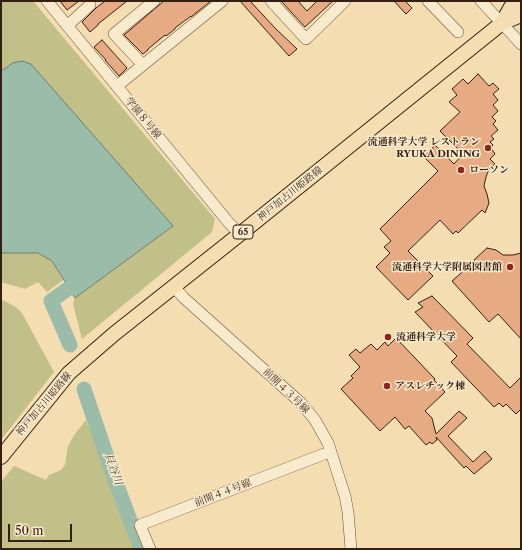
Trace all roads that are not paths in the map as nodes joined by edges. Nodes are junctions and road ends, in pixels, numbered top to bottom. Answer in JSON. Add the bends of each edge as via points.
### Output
{"nodes":[{"id":1,"x":47,"y":1,"type":"edge"},
{"id":2,"x":154,"y":1,"type":"edge"},
{"id":3,"x":222,"y":1,"type":"edge"},
{"id":4,"x":271,"y":1,"type":"edge"},
{"id":5,"x":345,"y":1,"type":"edge"},
{"id":6,"x":428,"y":1,"type":"edge"},
{"id":7,"x":481,"y":1,"type":"edge"},
{"id":8,"x":519,"y":1,"type":"edge"},
{"id":9,"x":91,"y":2,"type":"edge"},
{"id":10,"x":521,"y":15,"type":"edge"},
{"id":11,"x":502,"y":23,"type":"junction"},
{"id":12,"x":67,"y":26,"type":"junction"},
{"id":13,"x":458,"y":32,"type":"dead end"},
{"id":14,"x":521,"y":44,"type":"edge"},
{"id":15,"x":143,"y":65,"type":"junction"},
{"id":16,"x":117,"y":86,"type":"junction"},
{"id":17,"x":240,"y":234,"type":"junction"},
{"id":18,"x":174,"y":287,"type":"junction"},
{"id":19,"x":331,"y":452,"type":"junction"},
{"id":20,"x":1,"y":457,"type":"edge"},
{"id":21,"x":150,"y":549,"type":"edge"},
{"id":22,"x":351,"y":549,"type":"edge"}],
"edges":[{"from":1,"to":12,"type":"street","name":"学園８号線"},
{"from":2,"to":15,"type":"street","via":[[114,34]]},
{"from":3,"to":15,"type":"street"},
{"from":4,"to":5,"type":"street","via":[[306,39]]},
{"from":6,"to":13,"type":"street","via":[[447,26]]},
{"from":7,"to":11,"type":"street"},
{"from":8,"to":11,"type":"main road","name":"神戸加古川姫路線","number":"65","via":[[511,7]]},
{"from":9,"to":12,"type":"street"},
{"from":10,"to":11,"type":"main road","name":"神戸加古川姫路線","number":"65"},
{"from":11,"to":14,"type":"street"},
{"from":11,"to":17,"type":"main road","name":"神戸加古川姫路線","number":"65"},
{"from":12,"to":16,"type":"street","name":"学園８号線"},
{"from":15,"to":16,"type":"street"},
{"from":16,"to":17,"type":"street","name":"学園８号線"},
{"from":17,"to":18,"type":"main road","name":"神戸加古川姫路線","number":"65"},
{"from":18,"to":19,"type":"street","name":"前開４３号線","via":[[301,403],[315,420]]},
{"from":18,"to":20,"type":"main road","name":"神戸加古川姫路線","number":"65","via":[[68,373]]},
{"from":19,"to":21,"type":"street","name":"前開４４号線","via":[[140,525]]},
{"from":19,"to":22,"type":"street","name":"前開４３号線","via":[[345,496]]}]}
